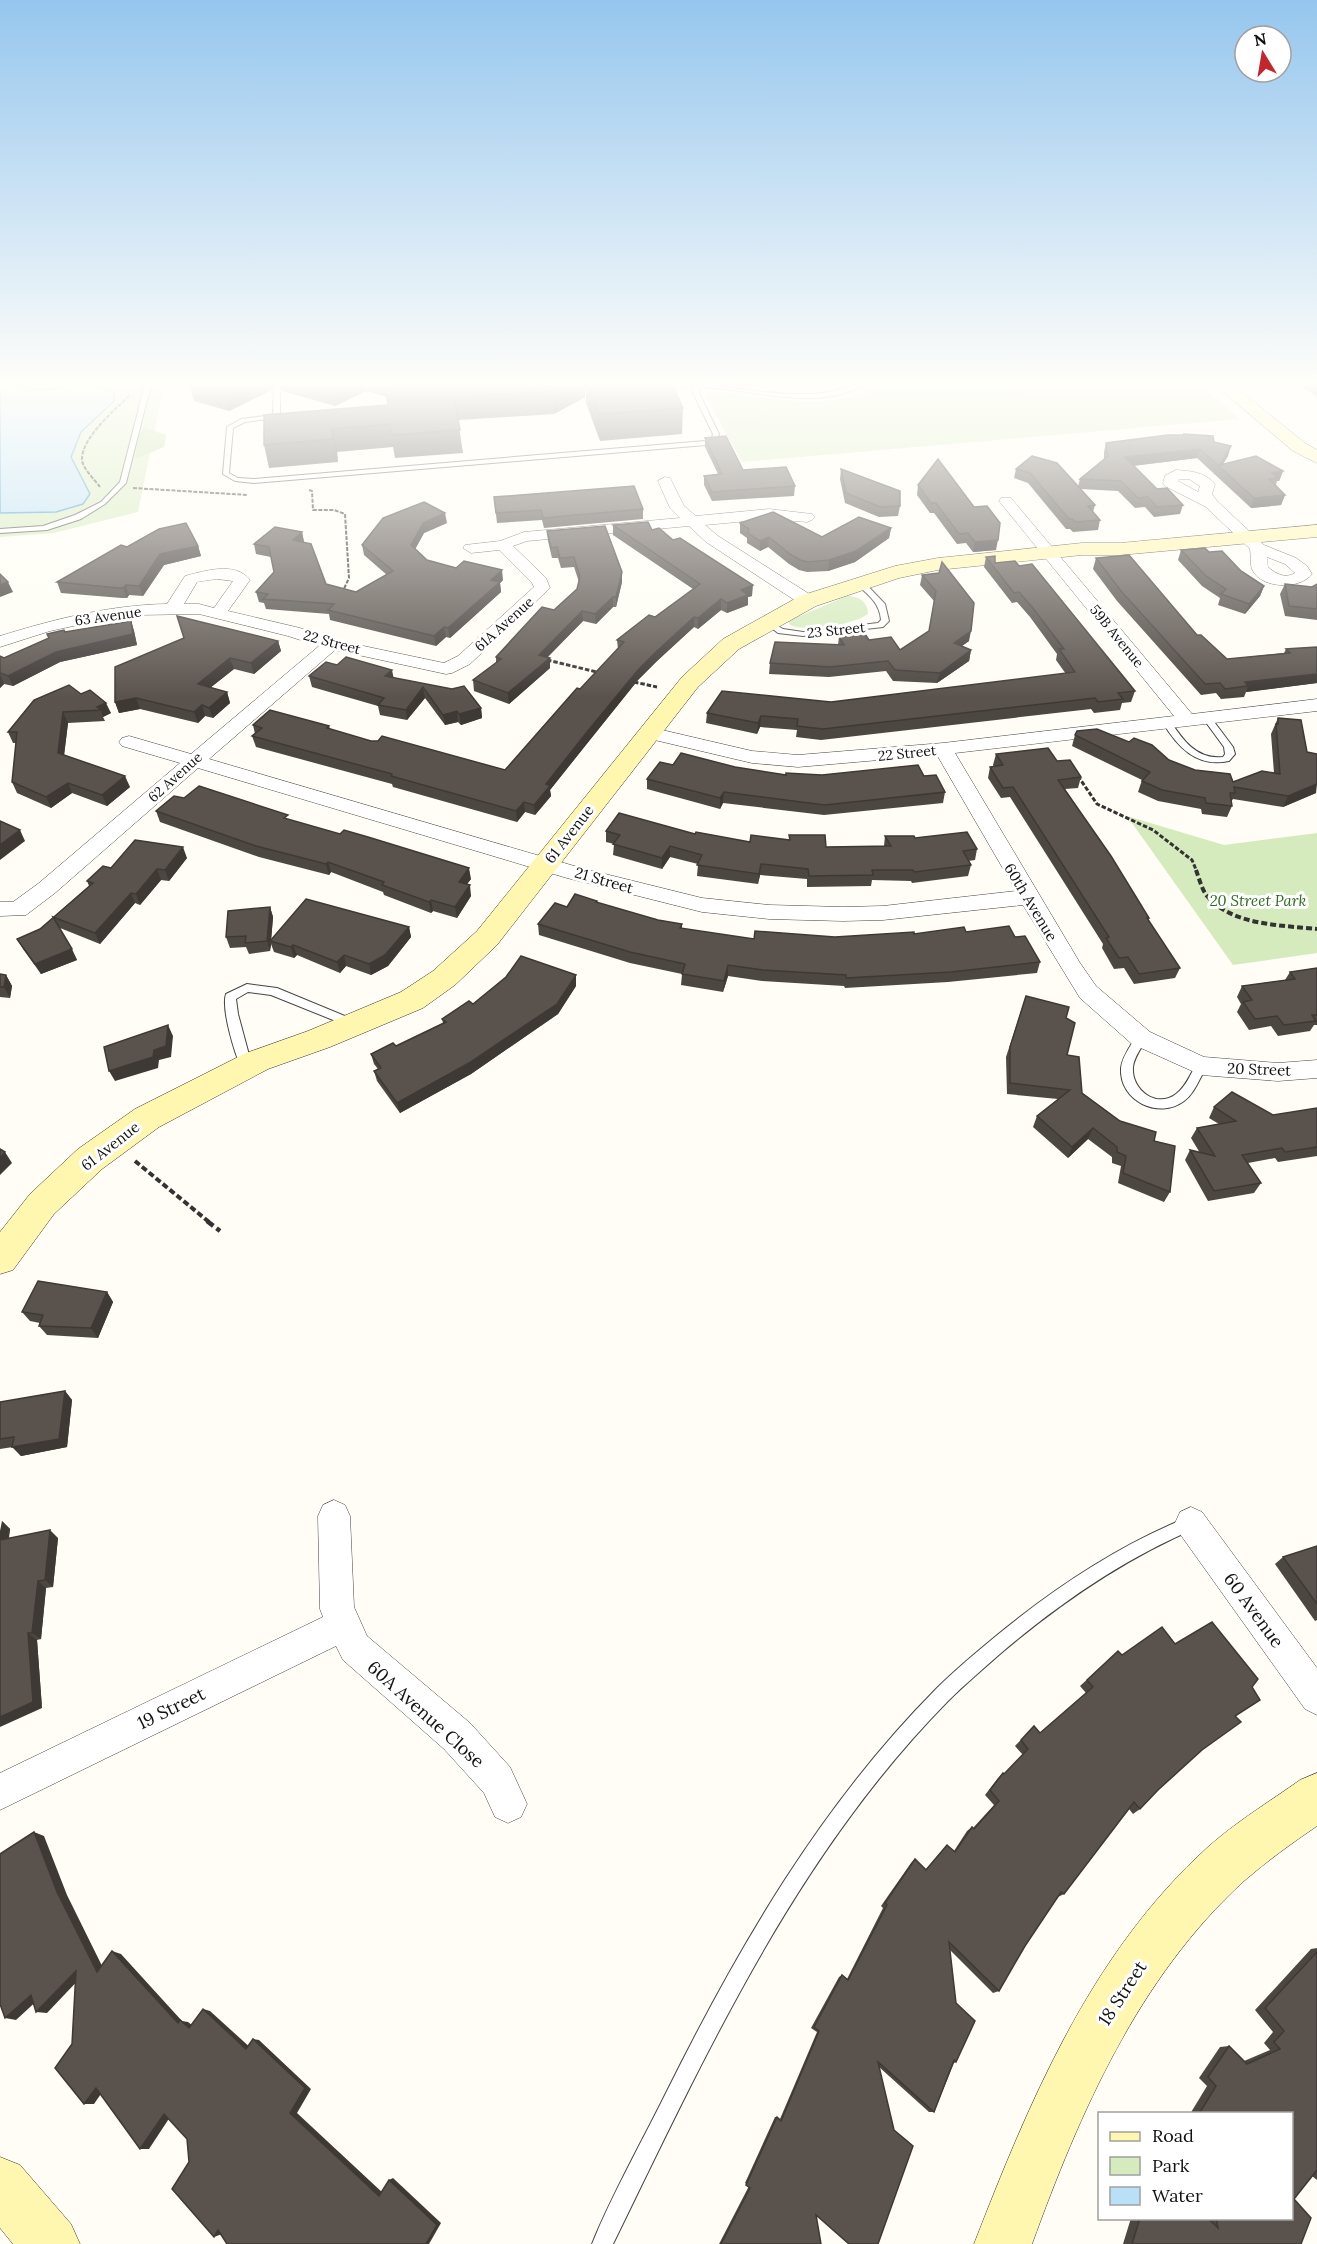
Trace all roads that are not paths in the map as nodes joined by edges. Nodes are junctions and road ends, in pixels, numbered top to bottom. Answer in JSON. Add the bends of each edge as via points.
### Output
{"nodes":[{"id":1,"x":118,"y":489,"type":"edge"},
{"id":2,"x":669,"y":489,"type":"edge"},
{"id":3,"x":1006,"y":501,"type":"dead end"},
{"id":4,"x":1211,"y":504,"type":"dead end"},
{"id":5,"x":807,"y":517,"type":"dead end"},
{"id":6,"x":1317,"y":519,"type":"edge"},
{"id":7,"x":690,"y":521,"type":"junction"},
{"id":8,"x":0,"y":531,"type":"edge"},
{"id":9,"x":1317,"y":531,"type":"edge"},
{"id":10,"x":1247,"y":538,"type":"junction"},
{"id":11,"x":503,"y":545,"type":"junction"},
{"id":12,"x":471,"y":548,"type":"dead end"},
{"id":13,"x":1049,"y":552,"type":"junction"},
{"id":14,"x":860,"y":583,"type":"junction"},
{"id":15,"x":808,"y":601,"type":"junction"},
{"id":16,"x":172,"y":609,"type":"junction"},
{"id":17,"x":219,"y":612,"type":"junction"},
{"id":18,"x":769,"y":623,"type":"junction"},
{"id":19,"x":0,"y":642,"type":"edge"},
{"id":20,"x":331,"y":644,"type":"junction"},
{"id":21,"x":446,"y":669,"type":"joint"},
{"id":22,"x":1317,"y":705,"type":"edge"},
{"id":23,"x":1206,"y":717,"type":"junction"},
{"id":24,"x":1186,"y":719,"type":"junction"},
{"id":25,"x":1166,"y":722,"type":"junction"},
{"id":26,"x":649,"y":733,"type":"junction"},
{"id":27,"x":129,"y":742,"type":"dead end"},
{"id":28,"x":943,"y":749,"type":"junction"},
{"id":29,"x":193,"y":761,"type":"junction"},
{"id":30,"x":546,"y":862,"type":"junction"},
{"id":31,"x":1028,"y":897,"type":"junction"},
{"id":32,"x":9,"y":909,"type":"edge"},
{"id":33,"x":353,"y":1025,"type":"junction"},
{"id":34,"x":1141,"y":1038,"type":"junction"},
{"id":35,"x":1201,"y":1065,"type":"junction"},
{"id":36,"x":246,"y":1066,"type":"junction"},
{"id":37,"x":1317,"y":1069,"type":"edge"},
{"id":38,"x":0,"y":1259,"type":"edge"},
{"id":39,"x":334,"y":1515,"type":"dead end"},
{"id":40,"x":1191,"y":1523,"type":"joint"},
{"id":41,"x":343,"y":1625,"type":"junction"},
{"id":42,"x":1317,"y":1697,"type":"edge"},
{"id":43,"x":0,"y":1792,"type":"edge"},
{"id":44,"x":1317,"y":1797,"type":"edge"},
{"id":45,"x":508,"y":1804,"type":"dead end"},
{"id":46,"x":0,"y":2185,"type":"edge"},
{"id":47,"x":51,"y":2244,"type":"edge"},
{"id":48,"x":602,"y":2244,"type":"edge"},
{"id":49,"x":1003,"y":2244,"type":"edge"}],
"edges":[{"from":1,"to":8,"type":"lane","via":[[97,508],[61,524]]},
{"from":2,"to":7,"type":"street"},
{"from":3,"to":13,"type":"street","name":"59B Avenue"},
{"from":4,"to":10,"type":"street"},
{"from":5,"to":7,"type":"street","via":[[769,514]]},
{"from":6,"to":10,"type":"street","name":"23 Street"},
{"from":7,"to":11,"type":"street","via":[[524,537]]},
{"from":7,"to":15,"type":"street"},
{"from":9,"to":10,"type":"street","name":"23 Street"},
{"from":10,"to":13,"type":"street","name":"23 Street"},
{"from":11,"to":12,"type":"street"},
{"from":11,"to":21,"type":"street","name":"61A Avenue","via":[[540,580],[542,588],[464,660]]},
{"from":13,"to":14,"type":"street","name":"23 Street","via":[[938,564]]},
{"from":13,"to":24,"type":"street","name":"59B Avenue"},
{"from":14,"to":15,"type":"street","name":"23 Street"},
{"from":14,"to":18,"type":"lane","name":"23 Street","via":[[886,614],[880,625],[803,634],[780,631]]},
{"from":15,"to":18,"type":"street","name":"23 Street"},
{"from":16,"to":17,"type":"street","name":"63 Avenue"},
{"from":16,"to":17,"type":"street","via":[[191,579],[209,574],[236,576],[242,580]]},
{"from":16,"to":19,"type":"street","name":"63 Avenue","via":[[106,614]]},
{"from":17,"to":20,"type":"street","name":"22 Street"},
{"from":18,"to":26,"type":"street","name":"61 Avenue","via":[[731,644],[714,659]]},
{"from":20,"to":21,"type":"street","name":"22 Street"},
{"from":20,"to":29,"type":"street","name":"62 Avenue"},
{"from":22,"to":23,"type":"street","name":"22 Street"},
{"from":23,"to":24,"type":"street","name":"22 Street"},
{"from":23,"to":25,"type":"lane","via":[[1228,747],[1230,754],[1226,759],[1208,760],[1190,752]]},
{"from":24,"to":25,"type":"street","name":"22 Street"},
{"from":25,"to":28,"type":"street","name":"22 Street"},
{"from":26,"to":28,"type":"street","name":"22 Street","via":[[752,757],[798,760]]},
{"from":26,"to":30,"type":"street","name":"61 Avenue"},
{"from":27,"to":29,"type":"street","name":"21 Street"},
{"from":28,"to":31,"type":"street","name":"60th Avenue"},
{"from":29,"to":30,"type":"street","name":"21 Street"},
{"from":29,"to":32,"type":"street","name":"62 Avenue","via":[[64,874]]},
{"from":30,"to":31,"type":"street","name":"21 Street","via":[[673,899],[769,912],[884,913]]},
{"from":30,"to":33,"type":"street","name":"61 Avenue","via":[[487,938],[451,972],[412,1000]]},
{"from":31,"to":34,"type":"street","name":"60th Avenue","via":[[1088,992]]},
{"from":33,"to":36,"type":"street","name":"61 Avenue"},
{"from":33,"to":36,"type":"lane","via":[[273,991],[247,988],[230,997]]},
{"from":34,"to":35,"type":"street","name":"20 Street"},
{"from":34,"to":35,"type":"lane","via":[[1127,1067],[1129,1082],[1137,1096],[1150,1104],[1163,1105],[1181,1097]]},
{"from":35,"to":37,"type":"street","name":"20 Street","via":[[1278,1072]]},
{"from":36,"to":38,"type":"street","name":"61 Avenue","via":[[147,1118],[90,1159],[42,1204]]},
{"from":39,"to":41,"type":"street","name":"60A Avenue Close","via":[[335,1594]]},
{"from":40,"to":42,"type":"street","name":"60 Avenue"},
{"from":40,"to":48,"type":"lane","via":[[1101,1567],[1044,1606],[935,1702],[875,1769],[822,1840],[762,1932]]},
{"from":41,"to":43,"type":"street","name":"19 Street"},
{"from":41,"to":45,"type":"street","name":"60A Avenue Close","via":[[366,1660],[457,1736],[482,1762],[497,1780]]},
{"from":44,"to":49,"type":"street","name":"18 Street","via":[[1215,1874],[1159,1936],[1115,2000],[1067,2083]]},
{"from":46,"to":47,"type":"street"}]}
